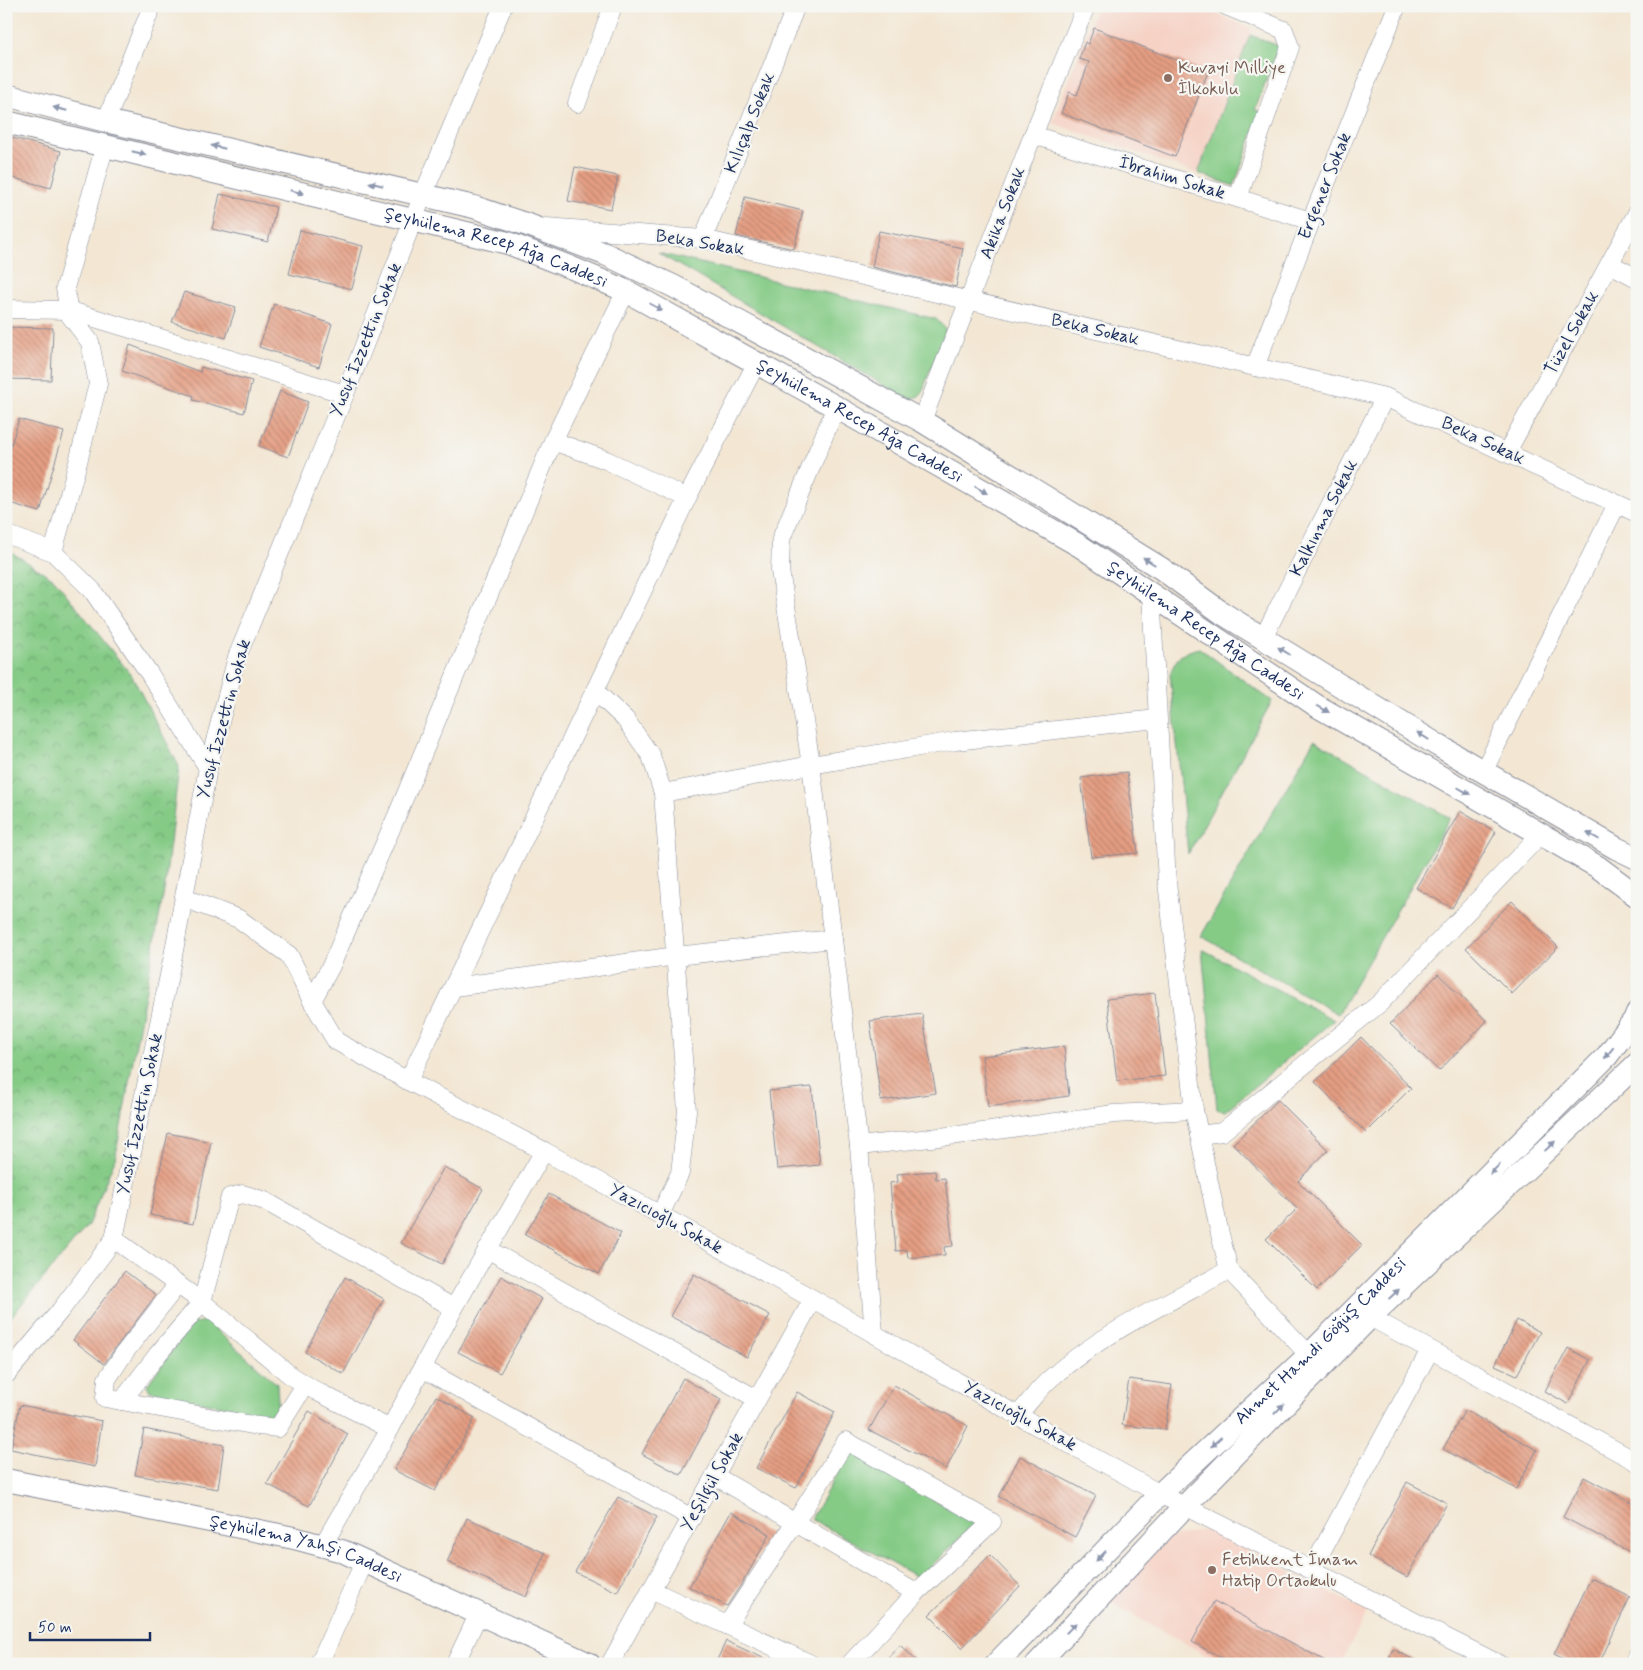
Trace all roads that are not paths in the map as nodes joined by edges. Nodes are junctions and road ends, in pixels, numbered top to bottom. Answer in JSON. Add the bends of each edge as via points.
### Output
{"nodes":[{"id":1,"x":152,"y":6,"type":"edge"},
{"id":2,"x":503,"y":6,"type":"edge"},
{"id":3,"x":614,"y":6,"type":"edge"},
{"id":4,"x":796,"y":6,"type":"edge"},
{"id":5,"x":1086,"y":6,"type":"edge"},
{"id":6,"x":1226,"y":6,"type":"edge"},
{"id":7,"x":1398,"y":6,"type":"edge"},
{"id":8,"x":1255,"y":12,"type":"edge"},
{"id":9,"x":6,"y":95,"type":"edge"},
{"id":10,"x":577,"y":103,"type":"dead end"},
{"id":11,"x":106,"y":121,"type":"junction"},
{"id":12,"x":6,"y":122,"type":"edge"},
{"id":13,"x":1033,"y":135,"type":"junction"},
{"id":14,"x":105,"y":145,"type":"junction"},
{"id":15,"x":423,"y":195,"type":"junction"},
{"id":16,"x":1238,"y":198,"type":"junction"},
{"id":17,"x":1637,"y":213,"type":"edge"},
{"id":18,"x":413,"y":220,"type":"junction"},
{"id":19,"x":1310,"y":220,"type":"junction"},
{"id":20,"x":531,"y":226,"type":"junction"},
{"id":21,"x":703,"y":240,"type":"junction"},
{"id":22,"x":1610,"y":264,"type":"junction"},
{"id":23,"x":1637,"y":278,"type":"edge"},
{"id":24,"x":626,"y":291,"type":"junction"},
{"id":25,"x":969,"y":301,"type":"junction"},
{"id":26,"x":6,"y":309,"type":"edge"},
{"id":27,"x":68,"y":310,"type":"junction"},
{"id":28,"x":757,"y":362,"type":"junction"},
{"id":29,"x":1255,"y":367,"type":"junction"},
{"id":30,"x":345,"y":394,"type":"junction"},
{"id":31,"x":1385,"y":397,"type":"junction"},
{"id":32,"x":836,"y":406,"type":"junction"},
{"id":33,"x":922,"y":421,"type":"junction"},
{"id":34,"x":553,"y":441,"type":"junction"},
{"id":35,"x":1507,"y":452,"type":"junction"},
{"id":36,"x":687,"y":498,"type":"junction"},
{"id":37,"x":1617,"y":504,"type":"junction"},
{"id":38,"x":1637,"y":513,"type":"edge"},
{"id":39,"x":6,"y":534,"type":"edge"},
{"id":40,"x":53,"y":552,"type":"junction"},
{"id":41,"x":1151,"y":593,"type":"junction"},
{"id":42,"x":1263,"y":638,"type":"junction"},
{"id":43,"x":595,"y":691,"type":"junction"},
{"id":44,"x":1158,"y":719,"type":"junction"},
{"id":45,"x":811,"y":765,"type":"junction"},
{"id":46,"x":208,"y":768,"type":"junction"},
{"id":47,"x":1483,"y":772,"type":"junction"},
{"id":48,"x":663,"y":793,"type":"junction"},
{"id":49,"x":1540,"y":835,"type":"junction"},
{"id":50,"x":1626,"y":849,"type":"edge"},
{"id":51,"x":1637,"y":858,"type":"edge"},
{"id":52,"x":1637,"y":896,"type":"edge"},
{"id":53,"x":184,"y":898,"type":"junction"},
{"id":54,"x":833,"y":939,"type":"junction"},
{"id":55,"x":676,"y":956,"type":"junction"},
{"id":56,"x":454,"y":987,"type":"junction"},
{"id":57,"x":312,"y":1001,"type":"junction"},
{"id":58,"x":1637,"y":1013,"type":"edge"},
{"id":59,"x":1637,"y":1064,"type":"edge"},
{"id":60,"x":408,"y":1081,"type":"junction"},
{"id":61,"x":1194,"y":1110,"type":"junction"},
{"id":62,"x":1199,"y":1135,"type":"junction"},
{"id":63,"x":860,"y":1146,"type":"junction"},
{"id":64,"x":544,"y":1152,"type":"junction"},
{"id":65,"x":660,"y":1215,"type":"junction"},
{"id":66,"x":114,"y":1239,"type":"junction"},
{"id":67,"x":488,"y":1249,"type":"junction"},
{"id":68,"x":1229,"y":1270,"type":"junction"},
{"id":69,"x":178,"y":1284,"type":"junction"},
{"id":70,"x":813,"y":1299,"type":"junction"},
{"id":71,"x":202,"y":1302,"type":"junction"},
{"id":72,"x":454,"y":1308,"type":"junction"},
{"id":73,"x":1370,"y":1317,"type":"junction"},
{"id":74,"x":874,"y":1334,"type":"junction"},
{"id":75,"x":1430,"y":1350,"type":"junction"},
{"id":76,"x":1309,"y":1355,"type":"junction"},
{"id":77,"x":422,"y":1368,"type":"junction"},
{"id":78,"x":6,"y":1376,"type":"edge"},
{"id":79,"x":304,"y":1384,"type":"junction"},
{"id":80,"x":758,"y":1400,"type":"junction"},
{"id":81,"x":122,"y":1401,"type":"junction"},
{"id":82,"x":1018,"y":1415,"type":"junction"},
{"id":83,"x":390,"y":1429,"type":"junction"},
{"id":84,"x":1637,"y":1462,"type":"edge"},
{"id":85,"x":715,"y":1476,"type":"junction"},
{"id":86,"x":6,"y":1480,"type":"edge"},
{"id":87,"x":1160,"y":1494,"type":"junction"},
{"id":88,"x":1186,"y":1506,"type":"junction"},
{"id":89,"x":692,"y":1518,"type":"junction"},
{"id":90,"x":795,"y":1523,"type":"junction"},
{"id":91,"x":323,"y":1545,"type":"junction"},
{"id":92,"x":365,"y":1560,"type":"junction"},
{"id":93,"x":1312,"y":1569,"type":"junction"},
{"id":94,"x":652,"y":1590,"type":"junction"},
{"id":95,"x":916,"y":1593,"type":"junction"},
{"id":96,"x":479,"y":1613,"type":"junction"},
{"id":97,"x":727,"y":1625,"type":"junction"},
{"id":98,"x":319,"y":1664,"type":"edge"},
{"id":99,"x":455,"y":1664,"type":"edge"},
{"id":100,"x":589,"y":1664,"type":"edge"},
{"id":101,"x":610,"y":1664,"type":"edge"},
{"id":102,"x":811,"y":1664,"type":"edge"},
{"id":103,"x":850,"y":1664,"type":"edge"},
{"id":104,"x":996,"y":1664,"type":"edge"},
{"id":105,"x":1037,"y":1664,"type":"edge"},
{"id":106,"x":1499,"y":1664,"type":"edge"}],
"edges":[{"from":1,"to":11,"type":"street"},
{"from":2,"to":15,"type":"street","name":"Yusuf İzzettin Sokak"},
{"from":3,"to":10,"type":"street"},
{"from":4,"to":21,"type":"street","name":"Kılıçalp Sokak"},
{"from":5,"to":13,"type":"street","name":"Akika Sokak"},
{"from":6,"to":8,"type":"street"},
{"from":7,"to":19,"type":"street","name":"Ergener Sokak"},
{"from":8,"to":16,"type":"street","via":[[1284,30],[1290,47]]},
{"from":11,"to":9,"type":"street","name":"Şeyhülema Recep Ağa Caddesi","one_way":true},
{"from":15,"to":11,"type":"street","name":"Şeyhülema Recep Ağa Caddesi","one_way":true},
{"from":12,"to":14,"type":"street","name":"Şeyhülema Recep Ağa Caddesi"},
{"from":13,"to":16,"type":"street","name":"İbrahim Sokak"},
{"from":13,"to":25,"type":"street","name":"Akika Sokak"},
{"from":14,"to":18,"type":"street","name":"Şeyhülema Recep Ağa Caddesi","one_way":true},
{"from":14,"to":27,"type":"street","via":[[65,288]]},
{"from":15,"to":18,"type":"street","name":"Yusuf İzzettin Sokak"},
{"from":15,"to":20,"type":"street","name":"Şeyhülema Recep Ağa Caddesi","via":[[474,207]]},
{"from":16,"to":19,"type":"street","name":"İbrahim Sokak"},
{"from":17,"to":22,"type":"street","name":"Tüzel Sokak"},
{"from":18,"to":24,"type":"street","name":"Şeyhülema Recep Ağa Caddesi","via":[[508,243]]},
{"from":18,"to":30,"type":"street","name":"Yusuf İzzettin Sokak"},
{"from":19,"to":29,"type":"street","name":"Ergener Sokak"},
{"from":20,"to":21,"type":"street","name":"Beka Sokak"},
{"from":20,"to":33,"type":"street","name":"Şeyhülema Recep Ağa Caddesi","via":[[605,254],[673,286]]},
{"from":21,"to":25,"type":"street","name":"Beka Sokak"},
{"from":22,"to":23,"type":"street"},
{"from":22,"to":35,"type":"street","name":"Tüzel Sokak"},
{"from":24,"to":28,"type":"street","name":"Şeyhülema Recep Ağa Caddesi","one_way":true},
{"from":24,"to":34,"type":"street"},
{"from":25,"to":29,"type":"street","name":"Beka Sokak"},
{"from":25,"to":33,"type":"street","name":"Akika Sokak"},
{"from":26,"to":27,"type":"street"},
{"from":27,"to":30,"type":"street"},
{"from":27,"to":40,"type":"street","via":[[90,342],[98,384]]},
{"from":28,"to":32,"type":"street","name":"Şeyhülema Recep Ağa Caddesi"},
{"from":28,"to":36,"type":"street"},
{"from":29,"to":31,"type":"street","name":"Beka Sokak"},
{"from":30,"to":46,"type":"street","name":"Yusuf İzzettin Sokak","via":[[237,657]]},
{"from":31,"to":35,"type":"street","name":"Beka Sokak"},
{"from":31,"to":42,"type":"street","name":"Kalkınma Sokak"},
{"from":32,"to":41,"type":"street","name":"Şeyhülema Recep Ağa Caddesi","one_way":true,"via":[[1080,546]]},
{"from":32,"to":45,"type":"street","via":[[780,539],[780,572]]},
{"from":42,"to":33,"type":"street","name":"Şeyhülema Recep Ağa Caddesi","one_way":true,"via":[[1154,564]]},
{"from":34,"to":36,"type":"street","via":[[606,460]]},
{"from":34,"to":57,"type":"street","via":[[390,831],[331,966]]},
{"from":35,"to":37,"type":"street","name":"Beka Sokak"},
{"from":36,"to":43,"type":"street"},
{"from":37,"to":38,"type":"street","name":"Beka Sokak"},
{"from":37,"to":47,"type":"street"},
{"from":39,"to":40,"type":"street"},
{"from":40,"to":46,"type":"street","via":[[92,590]]},
{"from":41,"to":44,"type":"street"},
{"from":41,"to":49,"type":"street","name":"Şeyhülema Recep Ağa Caddesi","one_way":true,"via":[[1317,706]]},
{"from":47,"to":42,"type":"street","name":"Şeyhülema Recep Ağa Caddesi","one_way":true},
{"from":43,"to":48,"type":"street","via":[[625,719],[651,756]]},
{"from":43,"to":56,"type":"street"},
{"from":44,"to":45,"type":"street","via":[[955,741]]},
{"from":44,"to":61,"type":"street","via":[[1167,882]]},
{"from":45,"to":48,"type":"street"},
{"from":45,"to":54,"type":"street"},
{"from":46,"to":53,"type":"street","name":"Yusuf İzzettin Sokak"},
{"from":50,"to":47,"type":"street","name":"Şeyhülema Recep Ağa Caddesi","one_way":true},
{"from":48,"to":55,"type":"street"},
{"from":49,"to":52,"type":"street","name":"Şeyhülema Recep Ağa Caddesi","via":[[1598,867]]},
{"from":49,"to":62,"type":"street","via":[[1380,1003],[1222,1132]]},
{"from":50,"to":51,"type":"street","name":"Şeyhülema Recep Ağa Caddesi"},
{"from":53,"to":57,"type":"street","name":"Yazıcıoğlu Sokak","via":[[239,919],[289,955]]},
{"from":53,"to":66,"type":"street","name":"Yusuf İzzettin Sokak"},
{"from":54,"to":55,"type":"street"},
{"from":54,"to":63,"type":"street"},
{"from":55,"to":56,"type":"street"},
{"from":55,"to":65,"type":"street","via":[[687,1111],[680,1173]]},
{"from":56,"to":60,"type":"street"},
{"from":57,"to":60,"type":"street","name":"Yazıcıoğlu Sokak","via":[[336,1041]]},
{"from":58,"to":76,"type":"street","name":"Ahmet Hamdi Göğüş Caddesi","one_way":true,"via":[[1607,1056]]},
{"from":73,"to":59,"type":"street","name":"Ahmet Hamdi Göğüş Caddesi","one_way":true},
{"from":60,"to":64,"type":"street","name":"Yazıcıoğlu Sokak"},
{"from":61,"to":62,"type":"street"},
{"from":61,"to":63,"type":"street","via":[[1114,1114]]},
{"from":62,"to":68,"type":"street"},
{"from":63,"to":74,"type":"street"},
{"from":64,"to":65,"type":"street","name":"Yazıcıoğlu Sokak"},
{"from":64,"to":67,"type":"street"},
{"from":65,"to":70,"type":"street","name":"Yazıcıoğlu Sokak"},
{"from":66,"to":69,"type":"street"},
{"from":66,"to":78,"type":"street","name":"Yusuf İzzettin Sokak"},
{"from":67,"to":72,"type":"street"},
{"from":67,"to":80,"type":"street"},
{"from":68,"to":76,"type":"street"},
{"from":68,"to":82,"type":"street","via":[[1117,1330],[1083,1353],[1050,1379]]},
{"from":69,"to":71,"type":"street"},
{"from":69,"to":81,"type":"street","via":[[107,1379],[105,1398]]},
{"from":70,"to":74,"type":"street","name":"Yazıcıoğlu Sokak"},
{"from":70,"to":80,"type":"street","name":"Yeşilgül Sokak"},
{"from":71,"to":72,"type":"street","via":[[230,1197],[238,1194],[265,1201]]},
{"from":71,"to":79,"type":"street","via":[[290,1376]]},
{"from":71,"to":81,"type":"street"},
{"from":72,"to":77,"type":"street"},
{"from":73,"to":75,"type":"street"},
{"from":88,"to":73,"type":"street","name":"Ahmet Hamdi Göğüş Caddesi","one_way":true},
{"from":74,"to":82,"type":"street","name":"Yazıcıoğlu Sokak"},
{"from":75,"to":84,"type":"street"},
{"from":75,"to":93,"type":"street"},
{"from":76,"to":87,"type":"street","name":"Ahmet Hamdi Göğüş Caddesi","one_way":true},
{"from":77,"to":83,"type":"street"},
{"from":77,"to":89,"type":"street"},
{"from":79,"to":81,"type":"street","via":[[278,1428]]},
{"from":79,"to":83,"type":"street"},
{"from":80,"to":85,"type":"street","name":"Yeşilgül Sokak"},
{"from":82,"to":87,"type":"street","name":"Yazıcıoğlu Sokak"},
{"from":83,"to":91,"type":"street"},
{"from":85,"to":89,"type":"street","name":"Yeşilgül Sokak"},
{"from":85,"to":90,"type":"street"},
{"from":86,"to":91,"type":"street","name":"Şeyhülema Yahşi Caddesi"},
{"from":87,"to":88,"type":"street","name":"Yazıcıoğlu Sokak"},
{"from":87,"to":104,"type":"street","name":"Ahmet Hamdi Göğüş Caddesi","one_way":true},
{"from":88,"to":93,"type":"street","name":"Yazıcıoğlu Sokak"},
{"from":105,"to":88,"type":"street","name":"Ahmet Hamdi Göğüş Caddesi","one_way":true},
{"from":89,"to":94,"type":"street","name":"Yeşilgül Sokak"},
{"from":90,"to":95,"type":"street"},
{"from":90,"to":95,"type":"street","via":[[846,1441],[992,1522]]},
{"from":90,"to":97,"type":"street"},
{"from":91,"to":92,"type":"street","name":"Şeyhülema Yahşi Caddesi"},
{"from":92,"to":96,"type":"street","name":"Şeyhülema Yahşi Caddesi"},
{"from":92,"to":98,"type":"street"},
{"from":93,"to":106,"type":"street","name":"Yazıcıoğlu Sokak"},
{"from":94,"to":97,"type":"street"},
{"from":94,"to":101,"type":"street","name":"Yeşilgül Sokak"},
{"from":95,"to":103,"type":"street"},
{"from":96,"to":99,"type":"street"},
{"from":96,"to":100,"type":"street","name":"Şeyhülema Yahşi Caddesi"},
{"from":97,"to":102,"type":"street"}]}
